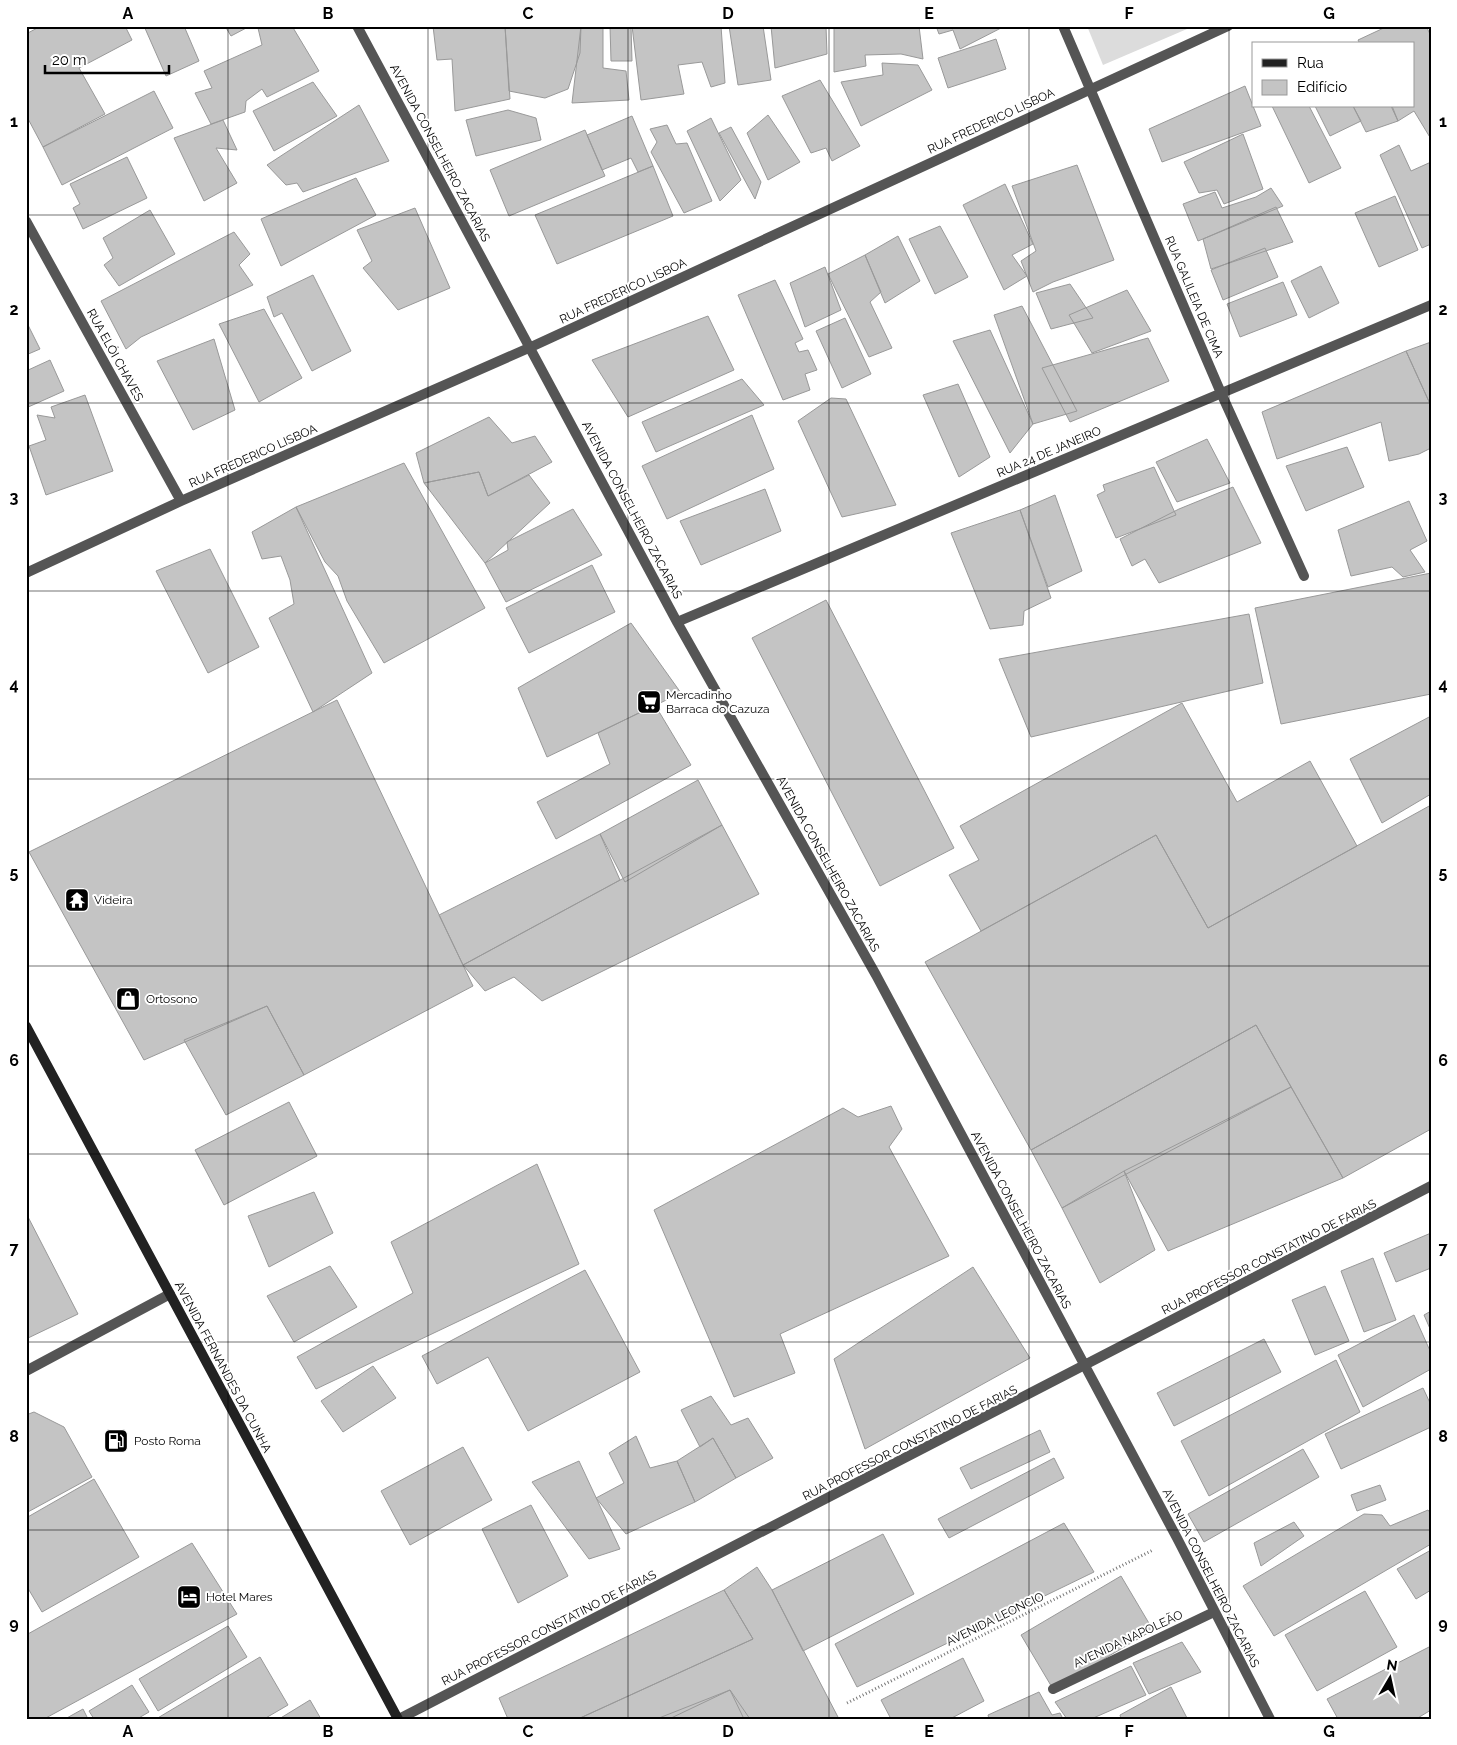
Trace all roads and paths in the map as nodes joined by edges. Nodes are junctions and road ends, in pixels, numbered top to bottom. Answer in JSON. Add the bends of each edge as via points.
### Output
{"nodes":[{"id":1,"x":357,"y":26,"type":"edge"},
{"id":2,"x":1063,"y":26,"type":"edge"},
{"id":3,"x":1228,"y":26,"type":"edge"},
{"id":4,"x":1090,"y":89,"type":"junction"},
{"id":5,"x":26,"y":220,"type":"edge"},
{"id":6,"x":1431,"y":305,"type":"edge"},
{"id":7,"x":531,"y":347,"type":"junction"},
{"id":8,"x":1221,"y":392,"type":"junction"},
{"id":9,"x":181,"y":501,"type":"junction"},
{"id":10,"x":26,"y":573,"type":"edge"},
{"id":11,"x":1304,"y":576,"type":"dead end"},
{"id":12,"x":677,"y":622,"type":"junction"},
{"id":13,"x":26,"y":1026,"type":"edge"},
{"id":14,"x":1431,"y":1186,"type":"edge"},
{"id":15,"x":170,"y":1294,"type":"junction"},
{"id":16,"x":1086,"y":1366,"type":"junction"},
{"id":17,"x":26,"y":1371,"type":"edge"},
{"id":18,"x":1150,"y":1552,"type":"dead end"},
{"id":19,"x":1214,"y":1612,"type":"junction"},
{"id":20,"x":1053,"y":1689,"type":"dead end"},
{"id":21,"x":847,"y":1702,"type":"dead end"},
{"id":22,"x":398,"y":1719,"type":"edge"},
{"id":23,"x":1270,"y":1719,"type":"edge"}],
"edges":[{"from":1,"to":7,"type":"street","name":"AVENIDA CONSELHEIRO ZACARIAS"},
{"from":2,"to":4,"type":"street","name":"RUA GALILEIA DE CIMA"},
{"from":3,"to":4,"type":"street","name":"RUA FREDERICO LISBOA"},
{"from":4,"to":7,"type":"street","name":"RUA FREDERICO LISBOA"},
{"from":4,"to":8,"type":"street","name":"RUA GALILEIA DE CIMA"},
{"from":5,"to":9,"type":"street","name":"RUA ELÓI CHAVES"},
{"from":6,"to":8,"type":"street","name":"RUA 24 DE JANEIRO"},
{"from":7,"to":9,"type":"street","name":"RUA FREDERICO LISBOA"},
{"from":7,"to":12,"type":"street","name":"AVENIDA CONSELHEIRO ZACARIAS"},
{"from":8,"to":11,"type":"street","name":"RUA GALILEIA DE CIMA"},
{"from":8,"to":12,"type":"street","name":"RUA 24 DE JANEIRO"},
{"from":9,"to":10,"type":"street","name":"RUA FREDERICO LISBOA"},
{"from":12,"to":16,"type":"street","name":"AVENIDA CONSELHEIRO ZACARIAS","via":[[881,984]]},
{"from":13,"to":15,"type":"main road","name":"AVENIDA FERNANDES DA CUNHA"},
{"from":14,"to":16,"type":"street","name":"RUA PROFESSOR CONSTATINO DE FARIAS"},
{"from":15,"to":17,"type":"street"},
{"from":15,"to":22,"type":"main road","name":"AVENIDA FERNANDES DA CUNHA"},
{"from":16,"to":19,"type":"street","name":"AVENIDA CONSELHEIRO ZACARIAS"},
{"from":16,"to":22,"type":"street","name":"RUA PROFESSOR CONSTATINO DE FARIAS"},
{"from":18,"to":21,"type":"path","name":"AVENIDA LEONCIO"},
{"from":19,"to":20,"type":"street","name":"AVENIDA NAPOLEÃO"},
{"from":19,"to":23,"type":"street","name":"AVENIDA CONSELHEIRO ZACARIAS"}]}
